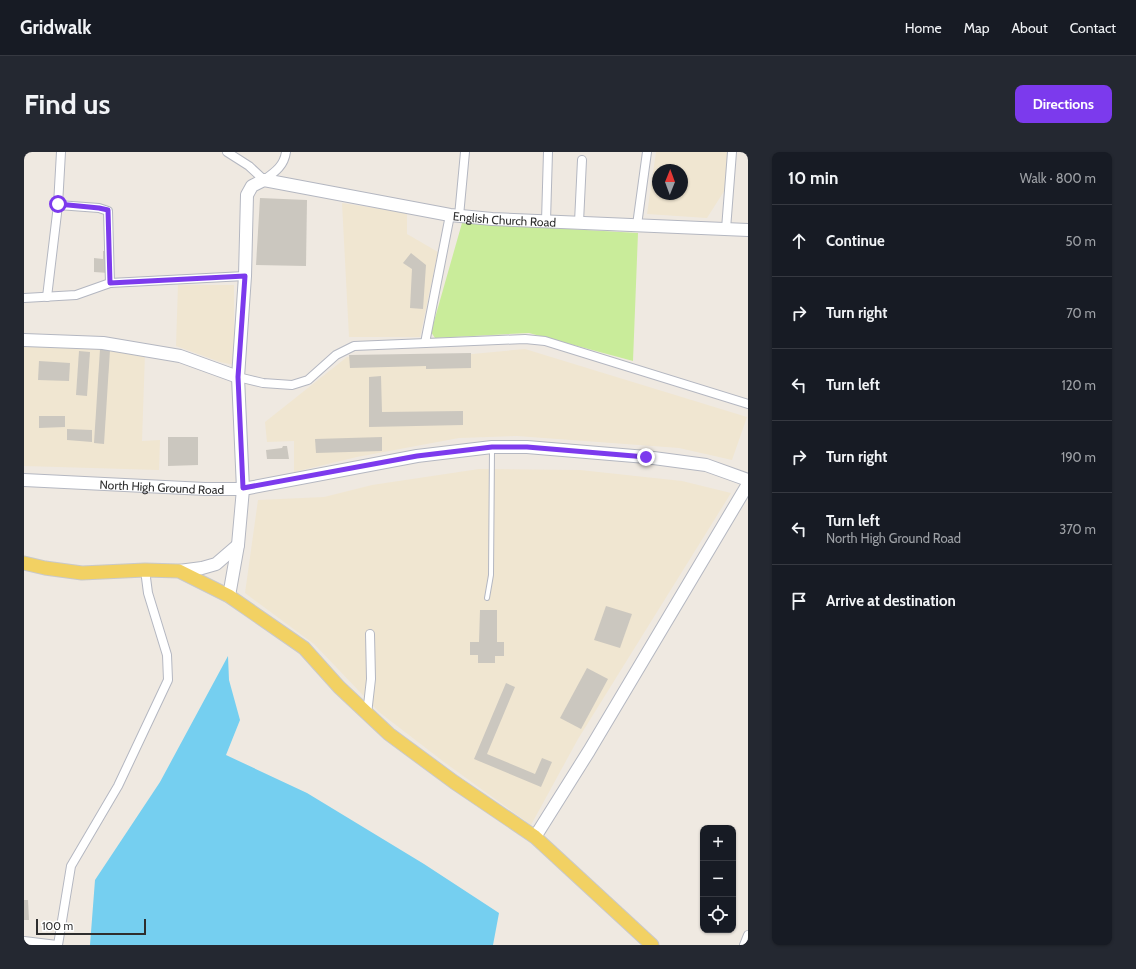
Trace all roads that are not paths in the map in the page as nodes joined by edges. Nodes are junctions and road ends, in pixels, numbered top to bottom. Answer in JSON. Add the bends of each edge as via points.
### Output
{"nodes":[{"id":1,"x":61,"y":152,"type":"edge"},
{"id":2,"x":227,"y":152,"type":"edge"},
{"id":3,"x":286,"y":152,"type":"edge"},
{"id":4,"x":465,"y":152,"type":"edge"},
{"id":5,"x":548,"y":152,"type":"edge"},
{"id":6,"x":647,"y":152,"type":"edge"},
{"id":7,"x":732,"y":152,"type":"edge"},
{"id":8,"x":582,"y":160,"type":"dead end"},
{"id":9,"x":264,"y":180,"type":"junction"},
{"id":10,"x":58,"y":204,"type":"junction"},
{"id":11,"x":455,"y":215,"type":"junction"},
{"id":12,"x":546,"y":221,"type":"junction"},
{"id":13,"x":579,"y":222,"type":"junction"},
{"id":14,"x":637,"y":225,"type":"junction"},
{"id":15,"x":726,"y":229,"type":"junction"},
{"id":16,"x":748,"y":230,"type":"edge"},
{"id":17,"x":245,"y":276,"type":"junction"},
{"id":18,"x":110,"y":283,"type":"junction"},
{"id":19,"x":47,"y":297,"type":"junction"},
{"id":20,"x":24,"y":298,"type":"edge"},
{"id":21,"x":24,"y":340,"type":"edge"},
{"id":22,"x":425,"y":343,"type":"junction"},
{"id":23,"x":238,"y":377,"type":"junction"},
{"id":24,"x":748,"y":404,"type":"edge"},
{"id":25,"x":492,"y":447,"type":"junction"},
{"id":26,"x":24,"y":480,"type":"edge"},
{"id":27,"x":748,"y":480,"type":"edge"},
{"id":28,"x":748,"y":484,"type":"edge"},
{"id":29,"x":243,"y":488,"type":"junction"},
{"id":30,"x":238,"y":545,"type":"junction"},
{"id":31,"x":24,"y":563,"type":"edge"},
{"id":32,"x":145,"y":570,"type":"junction"},
{"id":33,"x":179,"y":571,"type":"junction"},
{"id":34,"x":229,"y":596,"type":"junction"},
{"id":35,"x":487,"y":598,"type":"dead end"},
{"id":36,"x":370,"y":634,"type":"dead end"},
{"id":37,"x":367,"y":714,"type":"junction"},
{"id":38,"x":535,"y":837,"type":"junction"},
{"id":39,"x":748,"y":935,"type":"edge"},
{"id":40,"x":24,"y":941,"type":"edge"},
{"id":41,"x":58,"y":945,"type":"edge"},
{"id":42,"x":652,"y":945,"type":"edge"},
{"id":43,"x":744,"y":945,"type":"edge"}],
"edges":[{"from":1,"to":10,"type":"street"},
{"from":2,"to":9,"type":"street","via":[[249,166]]},
{"from":3,"to":9,"type":"street","via":[[285,160],[277,171]]},
{"from":4,"to":11,"type":"street"},
{"from":5,"to":12,"type":"street"},
{"from":6,"to":14,"type":"street"},
{"from":7,"to":15,"type":"street"},
{"from":8,"to":13,"type":"street"},
{"from":9,"to":11,"type":"street","name":"English Church Road"},
{"from":9,"to":17,"type":"street","via":[[252,186],[247,195]]},
{"from":10,"to":18,"type":"street","via":[[108,210]]},
{"from":10,"to":19,"type":"street"},
{"from":11,"to":12,"type":"street","name":"English Church Road"},
{"from":11,"to":22,"type":"street"},
{"from":12,"to":13,"type":"street","name":"English Church Road"},
{"from":13,"to":14,"type":"street","name":"English Church Road"},
{"from":14,"to":15,"type":"street","name":"English Church Road"},
{"from":15,"to":16,"type":"street","name":"English Church Road"},
{"from":17,"to":18,"type":"street"},
{"from":17,"to":23,"type":"street"},
{"from":18,"to":19,"type":"street","via":[[76,295]]},
{"from":19,"to":20,"type":"street"},
{"from":21,"to":23,"type":"street","via":[[103,343],[180,356]]},
{"from":22,"to":23,"type":"street","via":[[354,346],[336,355],[308,380],[292,385],[263,383]]},
{"from":22,"to":24,"type":"street","via":[[525,339],[545,341]]},
{"from":23,"to":29,"type":"street"},
{"from":25,"to":27,"type":"street","name":"North High Ground Road","via":[[527,447],[646,457],[706,466]]},
{"from":25,"to":29,"type":"street","name":"North High Ground Road","via":[[417,456]]},
{"from":25,"to":35,"type":"lane","via":[[491,575]]},
{"from":26,"to":29,"type":"street","name":"North High Ground Road","via":[[205,489]]},
{"from":28,"to":38,"type":"street"},
{"from":29,"to":30,"type":"street"},
{"from":30,"to":33,"type":"street","via":[[216,564]]},
{"from":30,"to":34,"type":"street"},
{"from":31,"to":32,"type":"main road","via":[[82,573]]},
{"from":32,"to":33,"type":"main road"},
{"from":32,"to":41,"type":"street","via":[[148,593],[167,655],[168,680],[118,786],[71,866]]},
{"from":33,"to":34,"type":"main road"},
{"from":34,"to":37,"type":"main road","via":[[304,648]]},
{"from":36,"to":37,"type":"street","via":[[371,680]]},
{"from":37,"to":38,"type":"main road","via":[[454,782]]},
{"from":38,"to":42,"type":"main road"},
{"from":39,"to":43,"type":"street"},
{"from":40,"to":41,"type":"street"}]}
